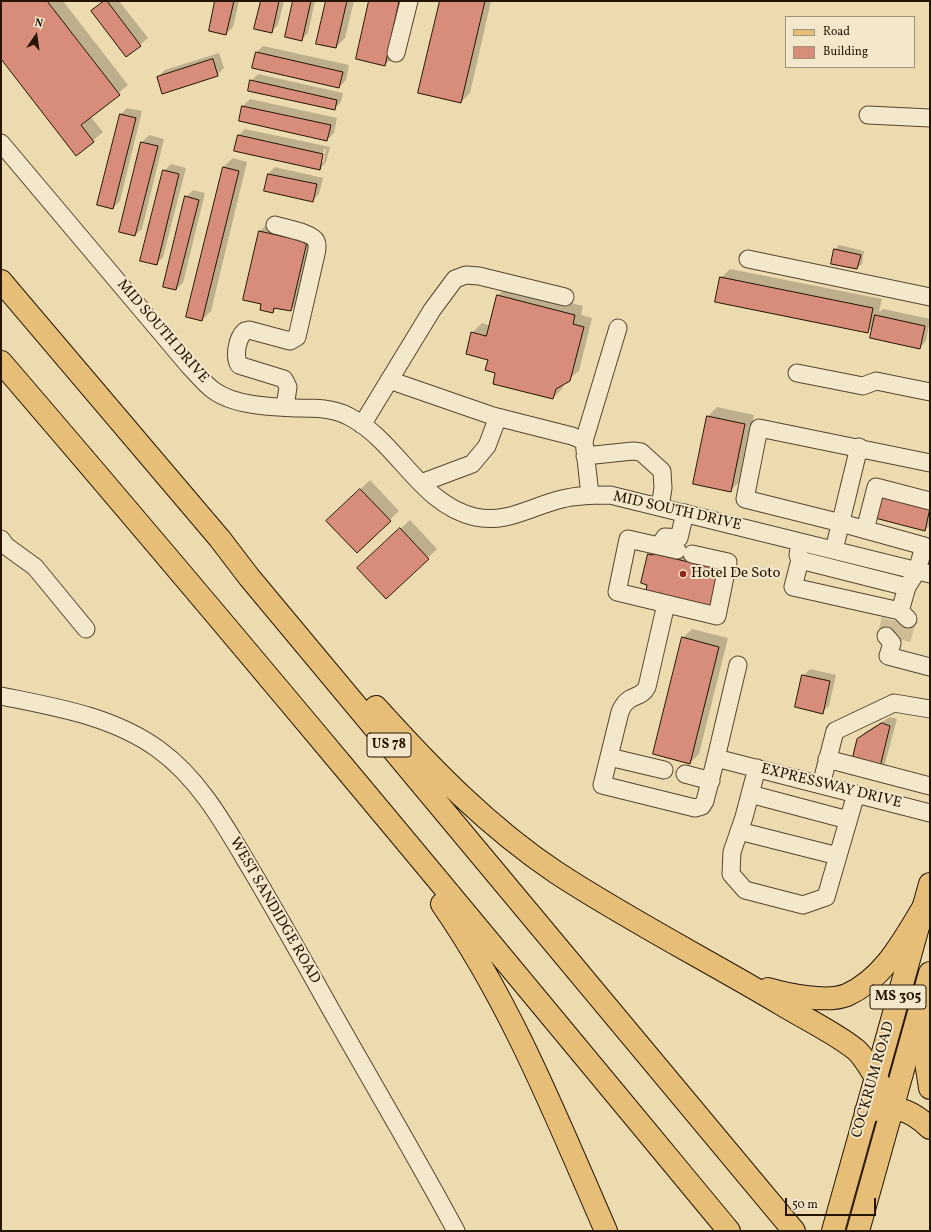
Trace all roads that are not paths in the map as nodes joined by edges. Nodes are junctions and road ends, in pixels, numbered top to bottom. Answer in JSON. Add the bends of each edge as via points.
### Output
{"nodes":[{"id":1,"x":409,"y":1,"type":"edge"},
{"id":2,"x":396,"y":53,"type":"dead end"},
{"id":3,"x":868,"y":115,"type":"dead end"},
{"id":4,"x":930,"y":118,"type":"edge"},
{"id":5,"x":1,"y":143,"type":"edge"},
{"id":6,"x":275,"y":225,"type":"dead end"},
{"id":7,"x":748,"y":259,"type":"dead end"},
{"id":8,"x":1,"y":281,"type":"edge"},
{"id":9,"x":566,"y":297,"type":"dead end"},
{"id":10,"x":930,"y":297,"type":"edge"},
{"id":11,"x":618,"y":328,"type":"dead end"},
{"id":12,"x":1,"y":362,"type":"edge"},
{"id":13,"x":797,"y":373,"type":"dead end"},
{"id":14,"x":389,"y":380,"type":"junction"},
{"id":15,"x":930,"y":392,"type":"edge"},
{"id":16,"x":285,"y":407,"type":"junction"},
{"id":17,"x":493,"y":416,"type":"junction"},
{"id":18,"x":362,"y":425,"type":"junction"},
{"id":19,"x":859,"y":448,"type":"junction"},
{"id":20,"x":585,"y":449,"type":"junction"},
{"id":21,"x":930,"y":463,"type":"edge"},
{"id":22,"x":421,"y":483,"type":"junction"},
{"id":23,"x":850,"y":484,"type":"junction"},
{"id":24,"x":930,"y":492,"type":"edge"},
{"id":25,"x":590,"y":495,"type":"junction"},
{"id":26,"x":745,"y":499,"type":"junction"},
{"id":27,"x":930,"y":501,"type":"edge"},
{"id":28,"x":660,"y":507,"type":"junction"},
{"id":29,"x":685,"y":513,"type":"junction"},
{"id":30,"x":841,"y":523,"type":"junction"},
{"id":31,"x":739,"y":527,"type":"junction"},
{"id":32,"x":865,"y":530,"type":"junction"},
{"id":33,"x":1,"y":539,"type":"edge"},
{"id":34,"x":800,"y":542,"type":"junction"},
{"id":35,"x":927,"y":547,"type":"edge"},
{"id":36,"x":687,"y":549,"type":"junction"},
{"id":37,"x":834,"y":550,"type":"junction"},
{"id":38,"x":800,"y":560,"type":"junction"},
{"id":39,"x":924,"y":572,"type":"edge"},
{"id":40,"x":249,"y":577,"type":"junction"},
{"id":41,"x":907,"y":587,"type":"junction"},
{"id":42,"x":666,"y":604,"type":"junction"},
{"id":43,"x":86,"y":629,"type":"dead end"},
{"id":44,"x":893,"y":639,"type":"tunnel mouth"},
{"id":45,"x":738,"y":665,"type":"dead end"},
{"id":46,"x":930,"y":667,"type":"edge"},
{"id":47,"x":1,"y":696,"type":"edge"},
{"id":48,"x":930,"y":709,"type":"edge"},
{"id":49,"x":609,"y":757,"type":"junction"},
{"id":50,"x":827,"y":759,"type":"junction"},
{"id":51,"x":723,"y":760,"type":"junction"},
{"id":52,"x":757,"y":768,"type":"junction"},
{"id":53,"x":664,"y":770,"type":"dead end"},
{"id":54,"x":685,"y":774,"type":"dead end"},
{"id":55,"x":711,"y":780,"type":"junction"},
{"id":56,"x":821,"y":785,"type":"junction"},
{"id":57,"x":930,"y":786,"type":"edge"},
{"id":58,"x":750,"y":794,"type":"junction"},
{"id":59,"x":856,"y":794,"type":"junction"},
{"id":60,"x":930,"y":813,"type":"edge"},
{"id":61,"x":389,"y":820,"type":"junction"},
{"id":62,"x":848,"y":820,"type":"junction"},
{"id":63,"x":739,"y":830,"type":"junction"},
{"id":64,"x":838,"y":856,"type":"junction"},
{"id":65,"x":930,"y":884,"type":"edge"},
{"id":66,"x":923,"y":908,"type":"junction"},
{"id":67,"x":930,"y":973,"type":"edge"},
{"id":68,"x":746,"y":984,"type":"junction"},
{"id":69,"x":922,"y":1001,"type":"junction"},
{"id":70,"x":875,"y":1076,"type":"junction"},
{"id":71,"x":930,"y":1088,"type":"edge"},
{"id":72,"x":893,"y":1107,"type":"junction"},
{"id":73,"x":866,"y":1110,"type":"junction"},
{"id":74,"x":930,"y":1128,"type":"edge"},
{"id":75,"x":456,"y":1231,"type":"edge"},
{"id":76,"x":606,"y":1231,"type":"edge"},
{"id":77,"x":729,"y":1231,"type":"edge"},
{"id":78,"x":794,"y":1231,"type":"edge"},
{"id":79,"x":833,"y":1231,"type":"edge"},
{"id":80,"x":858,"y":1231,"type":"edge"}],
"edges":[{"from":1,"to":2,"type":"street"},
{"from":3,"to":4,"type":"street"},
{"from":5,"to":16,"type":"street","name":"MID SOUTH DRIVE","via":[[204,382],[214,391],[238,401]]},
{"from":6,"to":16,"type":"street","via":[[308,234],[317,242],[297,337],[290,341],[245,331],[242,333],[236,355],[239,365],[284,379],[288,387]]},
{"from":7,"to":10,"type":"street"},
{"from":8,"to":40,"type":"main road","number":"US 78","via":[[220,539]]},
{"from":9,"to":14,"type":"street","via":[[479,276],[466,275],[455,279],[432,310]]},
{"from":11,"to":20,"type":"street"},
{"from":12,"to":61,"type":"main road"},
{"from":13,"to":15,"type":"street","via":[[863,386],[876,381]]},
{"from":14,"to":17,"type":"street"},
{"from":14,"to":18,"type":"street"},
{"from":16,"to":18,"type":"street","name":"MID SOUTH DRIVE","via":[[337,411]]},
{"from":17,"to":20,"type":"street","via":[[572,436]]},
{"from":17,"to":22,"type":"street","via":[[496,422],[487,446],[472,464]]},
{"from":18,"to":22,"type":"street","name":"MID SOUTH DRIVE"},
{"from":19,"to":21,"type":"street"},
{"from":19,"to":23,"type":"street"},
{"from":19,"to":26,"type":"street","via":[[759,428]]},
{"from":20,"to":25,"type":"street"},
{"from":20,"to":28,"type":"street","via":[[641,452],[662,471]]},
{"from":22,"to":25,"type":"street","name":"MID SOUTH DRIVE","via":[[456,511],[481,518],[507,518],[562,499]]},
{"from":23,"to":24,"type":"street","via":[[864,476]]},
{"from":23,"to":30,"type":"street"},
{"from":25,"to":28,"type":"street","name":"MID SOUTH DRIVE","via":[[625,498]]},
{"from":26,"to":30,"type":"street"},
{"from":26,"to":31,"type":"street"},
{"from":27,"to":32,"type":"street","via":[[876,488]]},
{"from":28,"to":29,"type":"street","name":"MID SOUTH DRIVE"},
{"from":29,"to":31,"type":"street","name":"MID SOUTH DRIVE"},
{"from":29,"to":36,"type":"street"},
{"from":30,"to":32,"type":"street"},
{"from":30,"to":37,"type":"street"},
{"from":31,"to":34,"type":"street","name":"MID SOUTH DRIVE"},
{"from":32,"to":35,"type":"street"},
{"from":33,"to":43,"type":"street","via":[[6,546],[35,567]]},
{"from":34,"to":37,"type":"street","name":"MID SOUTH DRIVE"},
{"from":34,"to":38,"type":"street"},
{"from":35,"to":39,"type":"street"},
{"from":36,"to":42,"type":"street","via":[[728,562],[717,616]]},
{"from":36,"to":42,"type":"street","via":[[665,537],[659,546],[628,539],[617,592]]},
{"from":37,"to":39,"type":"street","name":"MID SOUTH DRIVE"},
{"from":38,"to":41,"type":"street"},
{"from":38,"to":41,"type":"street","via":[[793,587],[899,616]]},
{"from":39,"to":41,"type":"street"},
{"from":40,"to":68,"type":"main road","via":[[310,634],[423,758],[466,801],[498,828],[556,872]]},
{"from":40,"to":78,"type":"main road","number":"US 78"},
{"from":42,"to":49,"type":"street","via":[[647,687],[624,704]]},
{"from":44,"to":46,"type":"street","via":[[888,656]]},
{"from":45,"to":51,"type":"street"},
{"from":47,"to":75,"type":"street","name":"WEST SANDIDGE ROAD","via":[[66,710],[126,730],[168,756],[196,784],[219,816],[260,885]]},
{"from":48,"to":50,"type":"street","via":[[894,703],[835,731]]},
{"from":49,"to":53,"type":"street"},
{"from":49,"to":55,"type":"street","via":[[602,785],[687,807],[702,806]]},
{"from":50,"to":56,"type":"street"},
{"from":50,"to":57,"type":"street"},
{"from":51,"to":52,"type":"street","name":"EXPRESSWAY DRIVE"},
{"from":51,"to":55,"type":"street"},
{"from":52,"to":56,"type":"street","name":"EXPRESSWAY DRIVE"},
{"from":52,"to":58,"type":"street"},
{"from":54,"to":55,"type":"street"},
{"from":56,"to":59,"type":"street","name":"EXPRESSWAY DRIVE"},
{"from":58,"to":62,"type":"street"},
{"from":58,"to":63,"type":"street"},
{"from":59,"to":60,"type":"street","name":"EXPRESSWAY DRIVE"},
{"from":59,"to":62,"type":"street"},
{"from":61,"to":76,"type":"main road","via":[[416,866],[456,923],[502,1002],[550,1102]]},
{"from":61,"to":77,"type":"main road"},
{"from":62,"to":64,"type":"street"},
{"from":63,"to":64,"type":"street"},
{"from":63,"to":64,"type":"street","via":[[732,852],[732,874],[745,890],[803,905],[826,897]]},
{"from":65,"to":66,"type":"main road","name":"COCKRUM ROAD","number":"MS 305"},
{"from":66,"to":68,"type":"main road","via":[[888,964],[870,980],[846,995],[823,998],[797,997]]},
{"from":66,"to":70,"type":"main road","name":"COCKRUM ROAD","number":"MS 305"},
{"from":67,"to":69,"type":"main road","name":"COCKRUM ROAD","number":"MS 305"},
{"from":68,"to":70,"type":"main road","via":[[856,1050]]},
{"from":69,"to":71,"type":"main road"},
{"from":69,"to":72,"type":"main road","name":"COCKRUM ROAD","number":"MS 305"},
{"from":70,"to":72,"type":"main road"},
{"from":70,"to":73,"type":"main road","name":"COCKRUM ROAD","number":"MS 305"},
{"from":72,"to":73,"type":"main road"},
{"from":72,"to":74,"type":"main road","via":[[917,1118]]},
{"from":72,"to":80,"type":"main road","name":"COCKRUM ROAD","number":"MS 305"},
{"from":73,"to":79,"type":"main road","name":"COCKRUM ROAD","number":"MS 305"}]}
